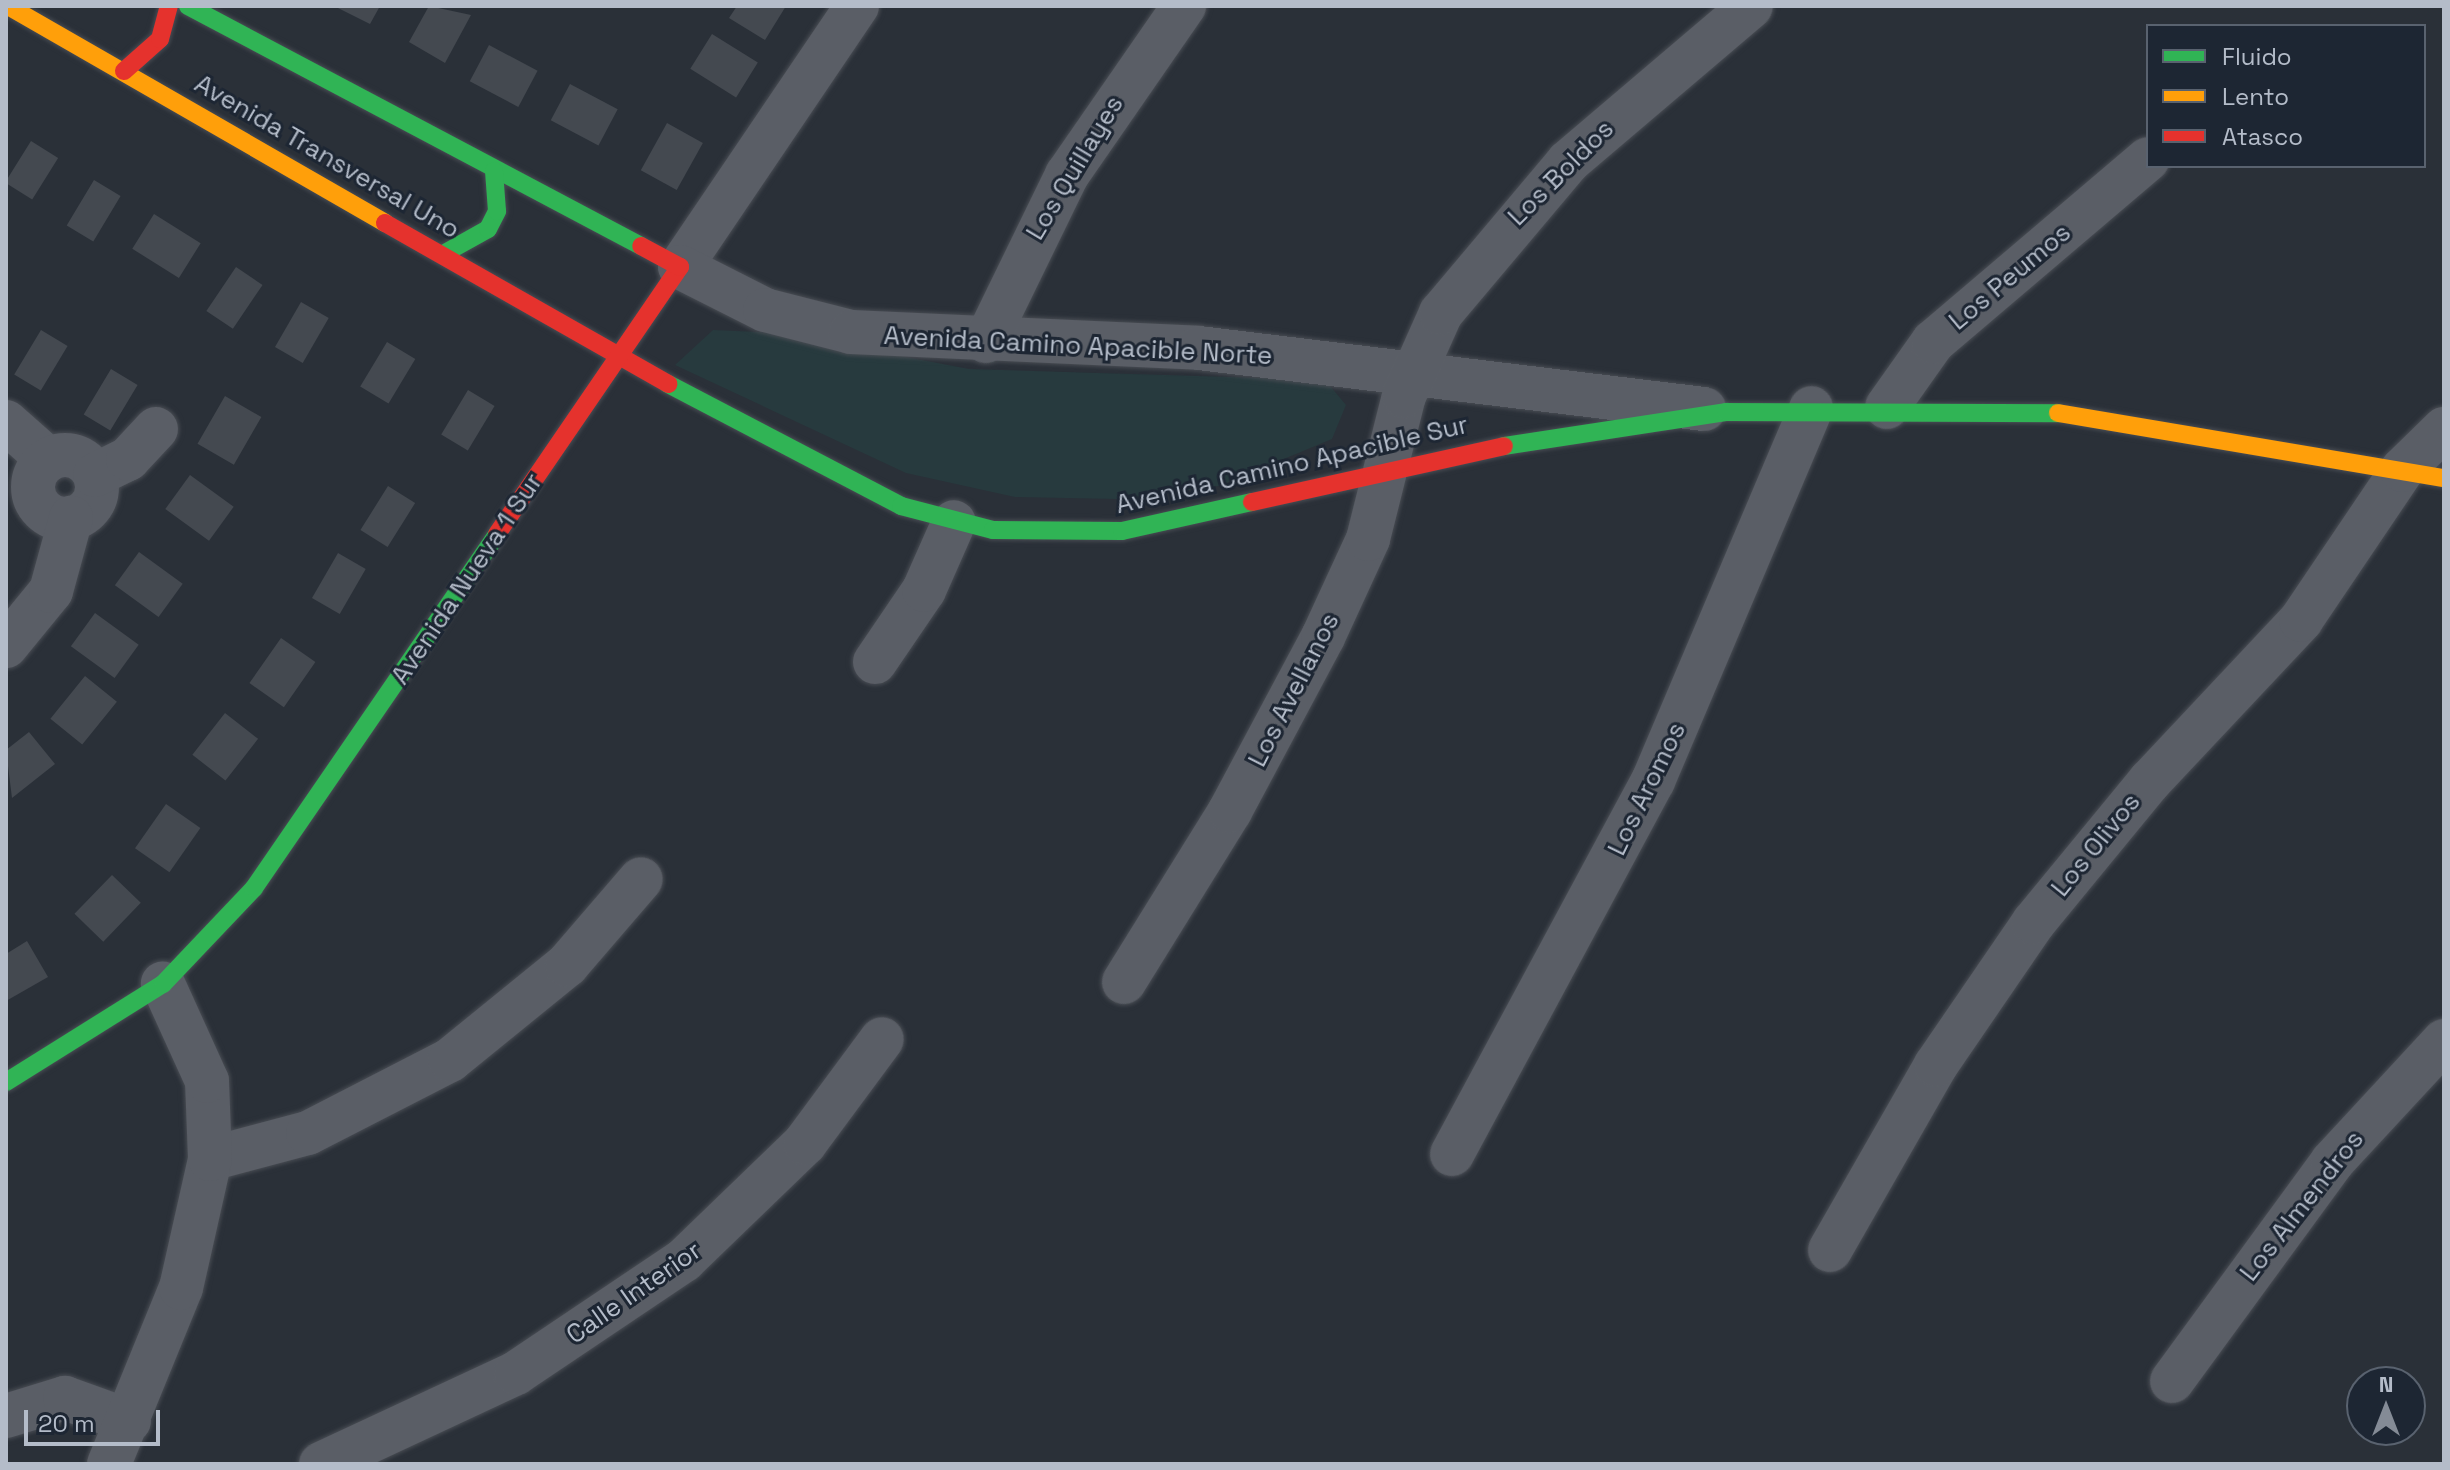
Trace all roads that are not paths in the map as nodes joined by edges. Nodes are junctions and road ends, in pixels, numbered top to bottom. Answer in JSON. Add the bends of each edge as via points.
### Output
{"nodes":[{"id":1,"x":8,"y":6,"type":"edge"},
{"id":2,"x":169,"y":6,"type":"edge"},
{"id":3,"x":188,"y":6,"type":"edge"},
{"id":4,"x":857,"y":6,"type":"edge"},
{"id":5,"x":1184,"y":6,"type":"edge"},
{"id":6,"x":1751,"y":6,"type":"edge"},
{"id":7,"x":124,"y":71,"type":"junction"},
{"id":8,"x":2146,"y":161,"type":"edge"},
{"id":9,"x":494,"y":171,"type":"junction"},
{"id":10,"x":445,"y":253,"type":"junction"},
{"id":11,"x":680,"y":267,"type":"junction"},
{"id":12,"x":986,"y":341,"type":"junction"},
{"id":13,"x":618,"y":357,"type":"junction"},
{"id":14,"x":1412,"y":375,"type":"junction"},
{"id":15,"x":1887,"y":407,"type":"junction"},
{"id":16,"x":1811,"y":408,"type":"junction"},
{"id":17,"x":1726,"y":412,"type":"junction"},
{"id":18,"x":6,"y":422,"type":"edge"},
{"id":19,"x":156,"y":429,"type":"dead end"},
{"id":20,"x":2444,"y":429,"type":"edge"},
{"id":21,"x":49,"y":460,"type":"junction"},
{"id":22,"x":1391,"y":468,"type":"junction"},
{"id":23,"x":2423,"y":474,"type":"edge"},
{"id":24,"x":95,"y":475,"type":"junction"},
{"id":25,"x":71,"y":518,"type":"junction"},
{"id":26,"x":954,"y":522,"type":"junction"},
{"id":27,"x":6,"y":646,"type":"edge"},
{"id":28,"x":875,"y":662,"type":"dead end"},
{"id":29,"x":641,"y":879,"type":"dead end"},
{"id":30,"x":1124,"y":982,"type":"dead end"},
{"id":31,"x":163,"y":984,"type":"junction"},
{"id":32,"x":882,"y":1039,"type":"dead end"},
{"id":33,"x":2444,"y":1041,"type":"edge"},
{"id":34,"x":6,"y":1082,"type":"edge"},
{"id":35,"x":1452,"y":1154,"type":"dead end"},
{"id":36,"x":210,"y":1159,"type":"junction"},
{"id":37,"x":1830,"y":1250,"type":"dead end"},
{"id":38,"x":2172,"y":1381,"type":"dead end"},
{"id":39,"x":6,"y":1416,"type":"edge"},
{"id":40,"x":129,"y":1421,"type":"junction"},
{"id":41,"x":109,"y":1464,"type":"edge"},
{"id":42,"x":321,"y":1464,"type":"edge"}],
"edges":[{"from":1,"to":7,"type":"street","name":"Avenida Transversal Uno"},
{"from":2,"to":7,"type":"street","via":[[155,46]]},
{"from":3,"to":9,"type":"street"},
{"from":4,"to":11,"type":"street","name":"Avenida Nueva 1 Sur"},
{"from":5,"to":12,"type":"street","name":"Los Quillayes","via":[[1067,175]]},
{"from":6,"to":14,"type":"street","name":"Los Boldos","via":[[1528,204],[1447,304]]},
{"from":7,"to":10,"type":"street","name":"Avenida Transversal Uno"},
{"from":8,"to":15,"type":"street","name":"Los Peumos","via":[[1933,342]]},
{"from":9,"to":10,"type":"street","via":[[497,211],[488,229]]},
{"from":9,"to":11,"type":"street"},
{"from":10,"to":13,"type":"street","name":"Avenida Transversal Uno"},
{"from":11,"to":12,"type":"street","name":"Avenida Camino Apacible Norte","via":[[812,324]]},
{"from":11,"to":13,"type":"street","name":"Avenida Nueva 1 Sur"},
{"from":12,"to":14,"type":"street","name":"Avenida Camino Apacible Norte","via":[[1199,348]]},
{"from":13,"to":26,"type":"street","name":"Avenida Camino Apacible Sur","via":[[870,491]]},
{"from":13,"to":31,"type":"street","name":"Avenida Nueva 1 Sur","via":[[287,845]]},
{"from":14,"to":17,"type":"street","name":"Avenida Camino Apacible Norte"},
{"from":14,"to":22,"type":"street","name":"Los Avellanos"},
{"from":15,"to":16,"type":"street","name":"Avenida Camino Apacible Sur"},
{"from":15,"to":23,"type":"street","name":"Avenida Camino Apacible Sur","via":[[2130,420]]},
{"from":16,"to":17,"type":"street","name":"Avenida Camino Apacible Sur"},
{"from":16,"to":35,"type":"street","name":"Los Aromos","via":[[1653,781]]},
{"from":17,"to":22,"type":"street","name":"Avenida Camino Apacible Sur"},
{"from":18,"to":21,"type":"street"},
{"from":19,"to":24,"type":"street","via":[[128,459]]},
{"from":20,"to":23,"type":"street","name":"Los Olivos"},
{"from":21,"to":24,"type":"street","via":[[70,456]]},
{"from":21,"to":25,"type":"street","via":[[35,477],[35,498],[49,515]]},
{"from":22,"to":26,"type":"street","name":"Avenida Camino Apacible Sur","via":[[1122,531],[1034,534]]},
{"from":22,"to":30,"type":"street","name":"Los Avellanos","via":[[1323,637],[1230,811]]},
{"from":23,"to":37,"type":"street","name":"Los Olivos","via":[[2301,620],[2150,781],[2034,922],[1936,1065]]},
{"from":24,"to":25,"type":"street","via":[[93,502]]},
{"from":25,"to":27,"type":"street","via":[[51,591]]},
{"from":26,"to":28,"type":"street","via":[[924,590]]},
{"from":29,"to":36,"type":"street","via":[[558,973],[450,1060],[308,1133]]},
{"from":31,"to":34,"type":"street","name":"Avenida Nueva 1 Sur","via":[[71,1048]]},
{"from":31,"to":36,"type":"street","via":[[207,1081]]},
{"from":32,"to":42,"type":"street","name":"Calle Interior","via":[[805,1143],[684,1260],[516,1373]]},
{"from":33,"to":38,"type":"street","name":"Los Almendros","via":[[2332,1162]]},
{"from":36,"to":40,"type":"street","via":[[195,1246]]},
{"from":39,"to":40,"type":"street","via":[[65,1398]]},
{"from":40,"to":41,"type":"street"}]}
